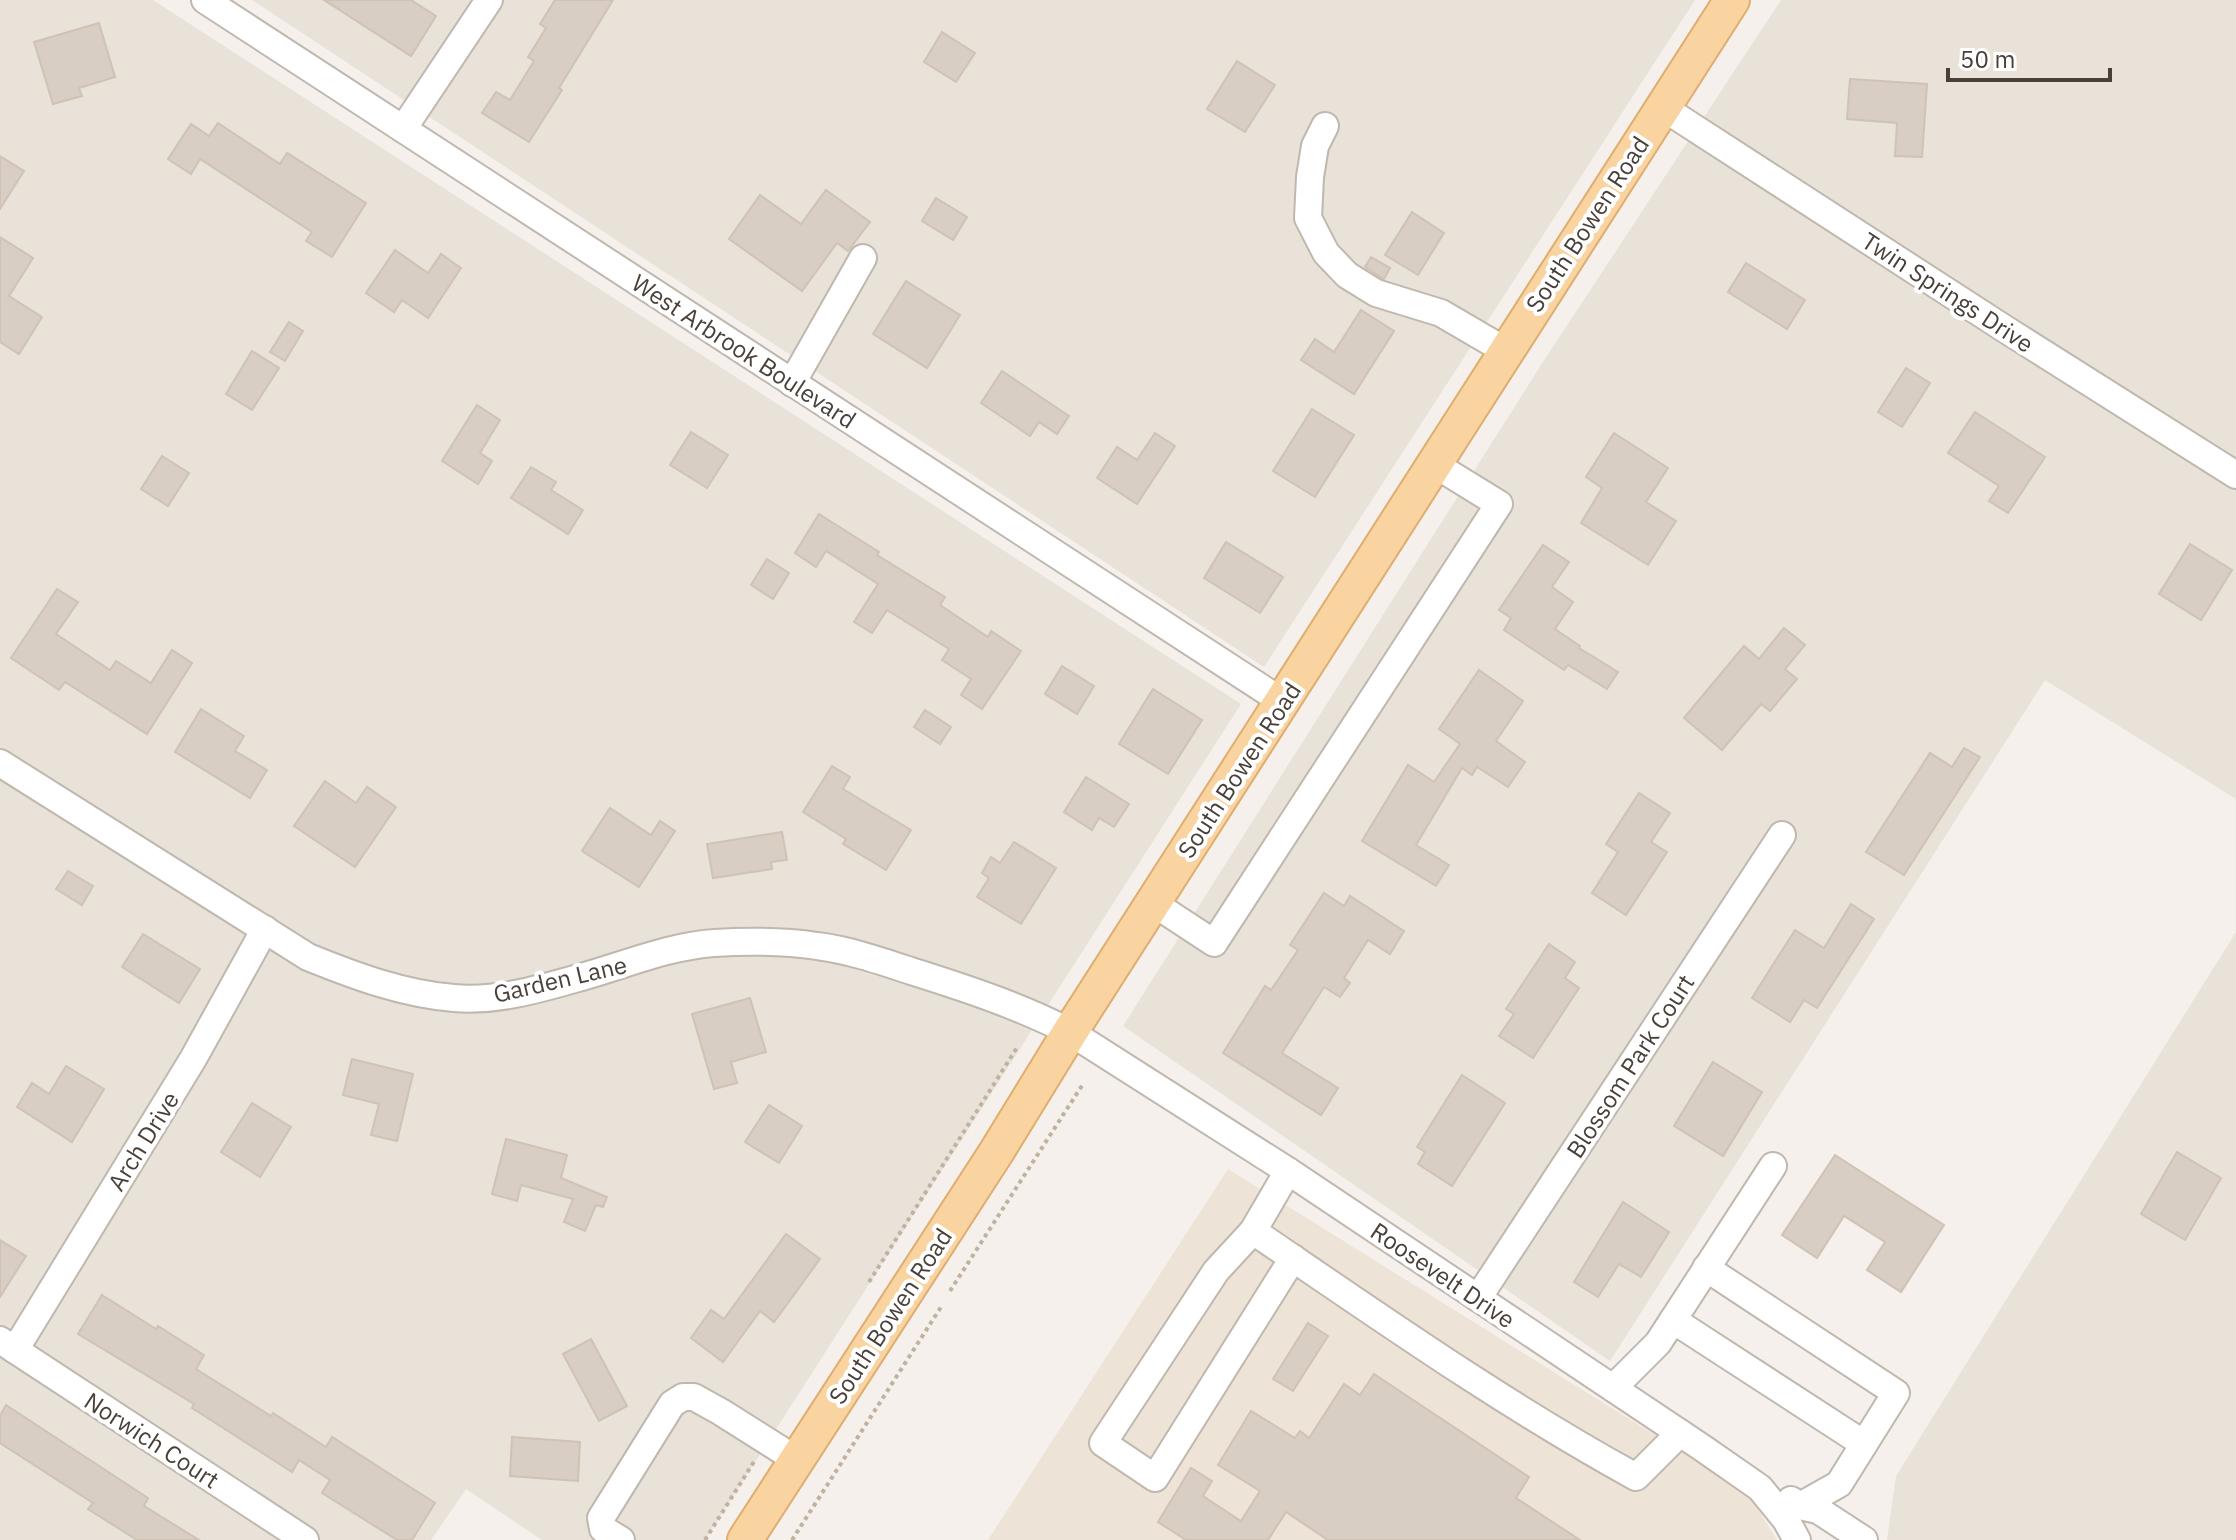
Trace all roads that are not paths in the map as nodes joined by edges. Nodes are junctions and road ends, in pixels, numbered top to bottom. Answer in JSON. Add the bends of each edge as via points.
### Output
{"nodes":[{"id":1,"x":205,"y":0,"type":"edge"},
{"id":2,"x":489,"y":0,"type":"edge"},
{"id":3,"x":1732,"y":0,"type":"edge"},
{"id":4,"x":1662,"y":107,"type":"junction"},
{"id":5,"x":1325,"y":126,"type":"dead end"},
{"id":6,"x":403,"y":129,"type":"junction"},
{"id":7,"x":863,"y":258,"type":"dead end"},
{"id":8,"x":1506,"y":351,"type":"junction"},
{"id":9,"x":792,"y":383,"type":"junction"},
{"id":10,"x":1434,"y":464,"type":"junction"},
{"id":11,"x":2236,"y":475,"type":"edge"},
{"id":12,"x":1283,"y":702,"type":"junction"},
{"id":13,"x":0,"y":763,"type":"edge"},
{"id":14,"x":1782,"y":835,"type":"dead end"},
{"id":15,"x":1153,"y":903,"type":"junction"},
{"id":16,"x":265,"y":929,"type":"junction"},
{"id":17,"x":1070,"y":1032,"type":"junction"},
{"id":18,"x":1773,"y":1166,"type":"dead end"},
{"id":19,"x":1288,"y":1171,"type":"junction"},
{"id":20,"x":1253,"y":1231,"type":"junction"},
{"id":21,"x":1293,"y":1258,"type":"junction"},
{"id":22,"x":1706,"y":1268,"type":"junction"},
{"id":23,"x":1478,"y":1298,"type":"junction"},
{"id":24,"x":1673,"y":1320,"type":"junction"},
{"id":25,"x":8,"y":1345,"type":"edge"},
{"id":26,"x":1613,"y":1388,"type":"junction"},
{"id":27,"x":1680,"y":1433,"type":"junction"},
{"id":28,"x":1864,"y":1444,"type":"junction"},
{"id":29,"x":797,"y":1460,"type":"junction"},
{"id":30,"x":1760,"y":1488,"type":"junction"},
{"id":31,"x":1800,"y":1506,"type":"junction"},
{"id":32,"x":268,"y":1530,"type":"edge"},
{"id":33,"x":305,"y":1540,"type":"edge"},
{"id":34,"x":621,"y":1540,"type":"edge"},
{"id":35,"x":745,"y":1540,"type":"edge"},
{"id":36,"x":1797,"y":1540,"type":"edge"},
{"id":37,"x":1864,"y":1540,"type":"edge"}],
"edges":[{"from":1,"to":6,"type":"street","name":"West Arbrook Boulevard"},
{"from":2,"to":6,"type":"street"},
{"from":3,"to":4,"type":"main road","name":"South Bowen Road"},
{"from":4,"to":8,"type":"main road","name":"South Bowen Road"},
{"from":4,"to":11,"type":"street","name":"Twin Springs Drive"},
{"from":5,"to":8,"type":"street","via":[[1315,146],[1308,218],[1326,253],[1347,275],[1376,293],[1441,313]]},
{"from":6,"to":9,"type":"street","name":"West Arbrook Boulevard"},
{"from":7,"to":9,"type":"street"},
{"from":8,"to":10,"type":"main road","name":"South Bowen Road"},
{"from":9,"to":12,"type":"street","name":"West Arbrook Boulevard"},
{"from":10,"to":12,"type":"main road","name":"South Bowen Road"},
{"from":10,"to":15,"type":"street","via":[[1499,504],[1214,943]]},
{"from":12,"to":15,"type":"main road","name":"South Bowen Road"},
{"from":13,"to":16,"type":"street","name":"Garden Lane"},
{"from":14,"to":23,"type":"street","name":"Blossom Park Court"},
{"from":15,"to":17,"type":"main road","name":"South Bowen Road"},
{"from":16,"to":17,"type":"street","name":"Garden Lane","via":[[308,957],[355,976],[455,998],[500,997],[552,986],[712,943],[819,946],[982,995]]},
{"from":16,"to":25,"type":"street","name":"Arch Drive","via":[[193,1059]]},
{"from":17,"to":19,"type":"street","name":"Roosevelt Drive"},
{"from":17,"to":29,"type":"main road","name":"South Bowen Road"},
{"from":18,"to":22,"type":"street"},
{"from":19,"to":20,"type":"street"},
{"from":19,"to":23,"type":"street","name":"Roosevelt Drive"},
{"from":20,"to":21,"type":"street"},
{"from":20,"to":21,"type":"street","via":[[1216,1271],[1103,1443],[1155,1478]]},
{"from":21,"to":27,"type":"street","via":[[1571,1441],[1636,1477]]},
{"from":22,"to":24,"type":"street"},
{"from":22,"to":28,"type":"street","via":[[1896,1393]]},
{"from":23,"to":26,"type":"street","name":"Roosevelt Drive"},
{"from":24,"to":26,"type":"street"},
{"from":24,"to":28,"type":"street"},
{"from":25,"to":32,"type":"street","name":"Norwich Court"},
{"from":26,"to":27,"type":"street","name":"Roosevelt Drive"},
{"from":27,"to":30,"type":"street","name":"Roosevelt Drive"},
{"from":28,"to":31,"type":"street","via":[[1839,1484]]},
{"from":29,"to":34,"type":"street","via":[[694,1397],[683,1397],[672,1404],[601,1518],[603,1529]]},
{"from":29,"to":35,"type":"main road","name":"South Bowen Road"},
{"from":30,"to":31,"type":"street"},
{"from":30,"to":36,"type":"street","name":"Roosevelt Drive"},
{"from":31,"to":37,"type":"street","via":[[1818,1510]]},
{"from":32,"to":33,"type":"street","name":"Norwich Court"}]}
